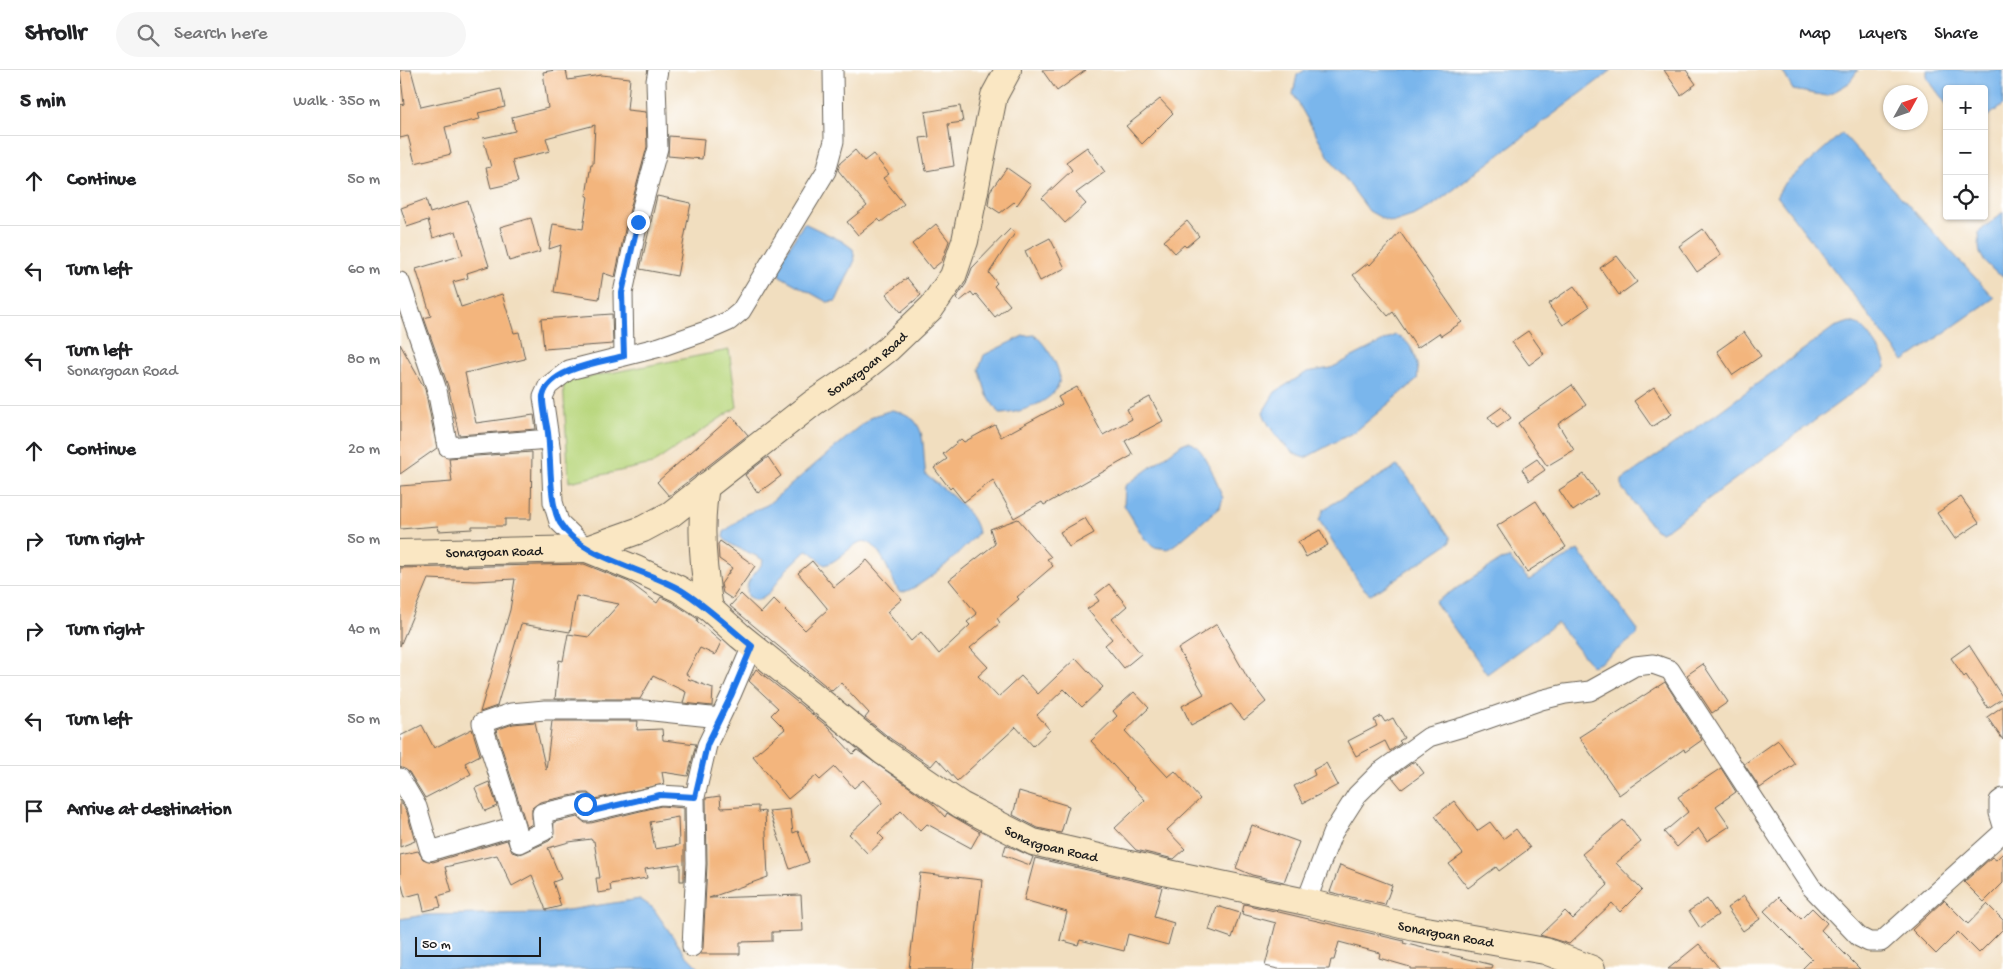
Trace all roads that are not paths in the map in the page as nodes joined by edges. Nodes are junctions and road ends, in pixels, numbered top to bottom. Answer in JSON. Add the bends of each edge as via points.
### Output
{"nodes":[{"id":1,"x":658,"y":70,"type":"edge"},
{"id":2,"x":833,"y":70,"type":"edge"},
{"id":3,"x":1008,"y":70,"type":"edge"},
{"id":4,"x":400,"y":282,"type":"edge"},
{"id":5,"x":624,"y":356,"type":"junction"},
{"id":6,"x":549,"y":439,"type":"junction"},
{"id":7,"x":706,"y":486,"type":"junction"},
{"id":8,"x":587,"y":549,"type":"junction"},
{"id":9,"x":400,"y":553,"type":"edge"},
{"id":10,"x":710,"y":609,"type":"junction"},
{"id":11,"x":752,"y":646,"type":"junction"},
{"id":12,"x":720,"y":718,"type":"junction"},
{"id":13,"x":400,"y":778,"type":"edge"},
{"id":14,"x":695,"y":797,"type":"junction"},
{"id":15,"x":2003,"y":798,"type":"edge"},
{"id":16,"x":515,"y":826,"type":"junction"},
{"id":17,"x":2003,"y":826,"type":"edge"},
{"id":18,"x":2003,"y":832,"type":"edge"},
{"id":19,"x":1306,"y":902,"type":"junction"},
{"id":20,"x":692,"y":947,"type":"dead end"},
{"id":21,"x":1592,"y":969,"type":"edge"}],
"edges":[{"from":1,"to":5,"type":"street","via":[[658,148],[622,293]]},
{"from":2,"to":5,"type":"street","via":[[834,141],[826,171],[741,311],[729,321],[706,331]]},
{"from":3,"to":7,"type":"main road","name":"Sonargoan Road","via":[[994,96],[965,241],[953,276],[932,307],[888,350]]},
{"from":4,"to":6,"type":"street","via":[[437,390],[448,447]]},
{"from":5,"to":6,"type":"street","via":[[569,370],[548,386],[543,396]]},
{"from":6,"to":8,"type":"street","via":[[554,502],[559,522]]},
{"from":7,"to":8,"type":"main road","name":"Sonargoan Road","via":[[671,514],[643,529]]},
{"from":7,"to":10,"type":"main road","via":[[702,506],[704,577]]},
{"from":8,"to":9,"type":"main road","name":"Sonargoan Road"},
{"from":8,"to":10,"type":"main road","name":"Sonargoan Road","via":[[679,588]]},
{"from":10,"to":11,"type":"main road","name":"Sonargoan Road"},
{"from":11,"to":12,"type":"street"},
{"from":11,"to":19,"type":"main road","name":"Sonargoan Road","via":[[890,757],[961,805],[1033,842]]},
{"from":12,"to":14,"type":"street","via":[[707,745]]},
{"from":12,"to":16,"type":"street","via":[[644,710],[545,710],[511,713],[482,723]]},
{"from":13,"to":16,"type":"street","via":[[417,807],[430,850]]},
{"from":14,"to":16,"type":"street","via":[[660,795],[588,812],[585,804],[542,813],[544,831],[519,843]]},
{"from":14,"to":20,"type":"street"},
{"from":15,"to":17,"type":"street","via":[[1998,806]]},
{"from":18,"to":19,"type":"street","via":[[1881,942],[1869,942],[1859,937],[1812,888],[1670,670],[1653,664],[1635,666],[1590,691],[1541,700],[1429,737],[1404,753],[1380,772],[1347,810],[1332,834]]},
{"from":19,"to":21,"type":"main road","name":"Sonargoan Road","via":[[1414,928],[1545,951]]}]}
